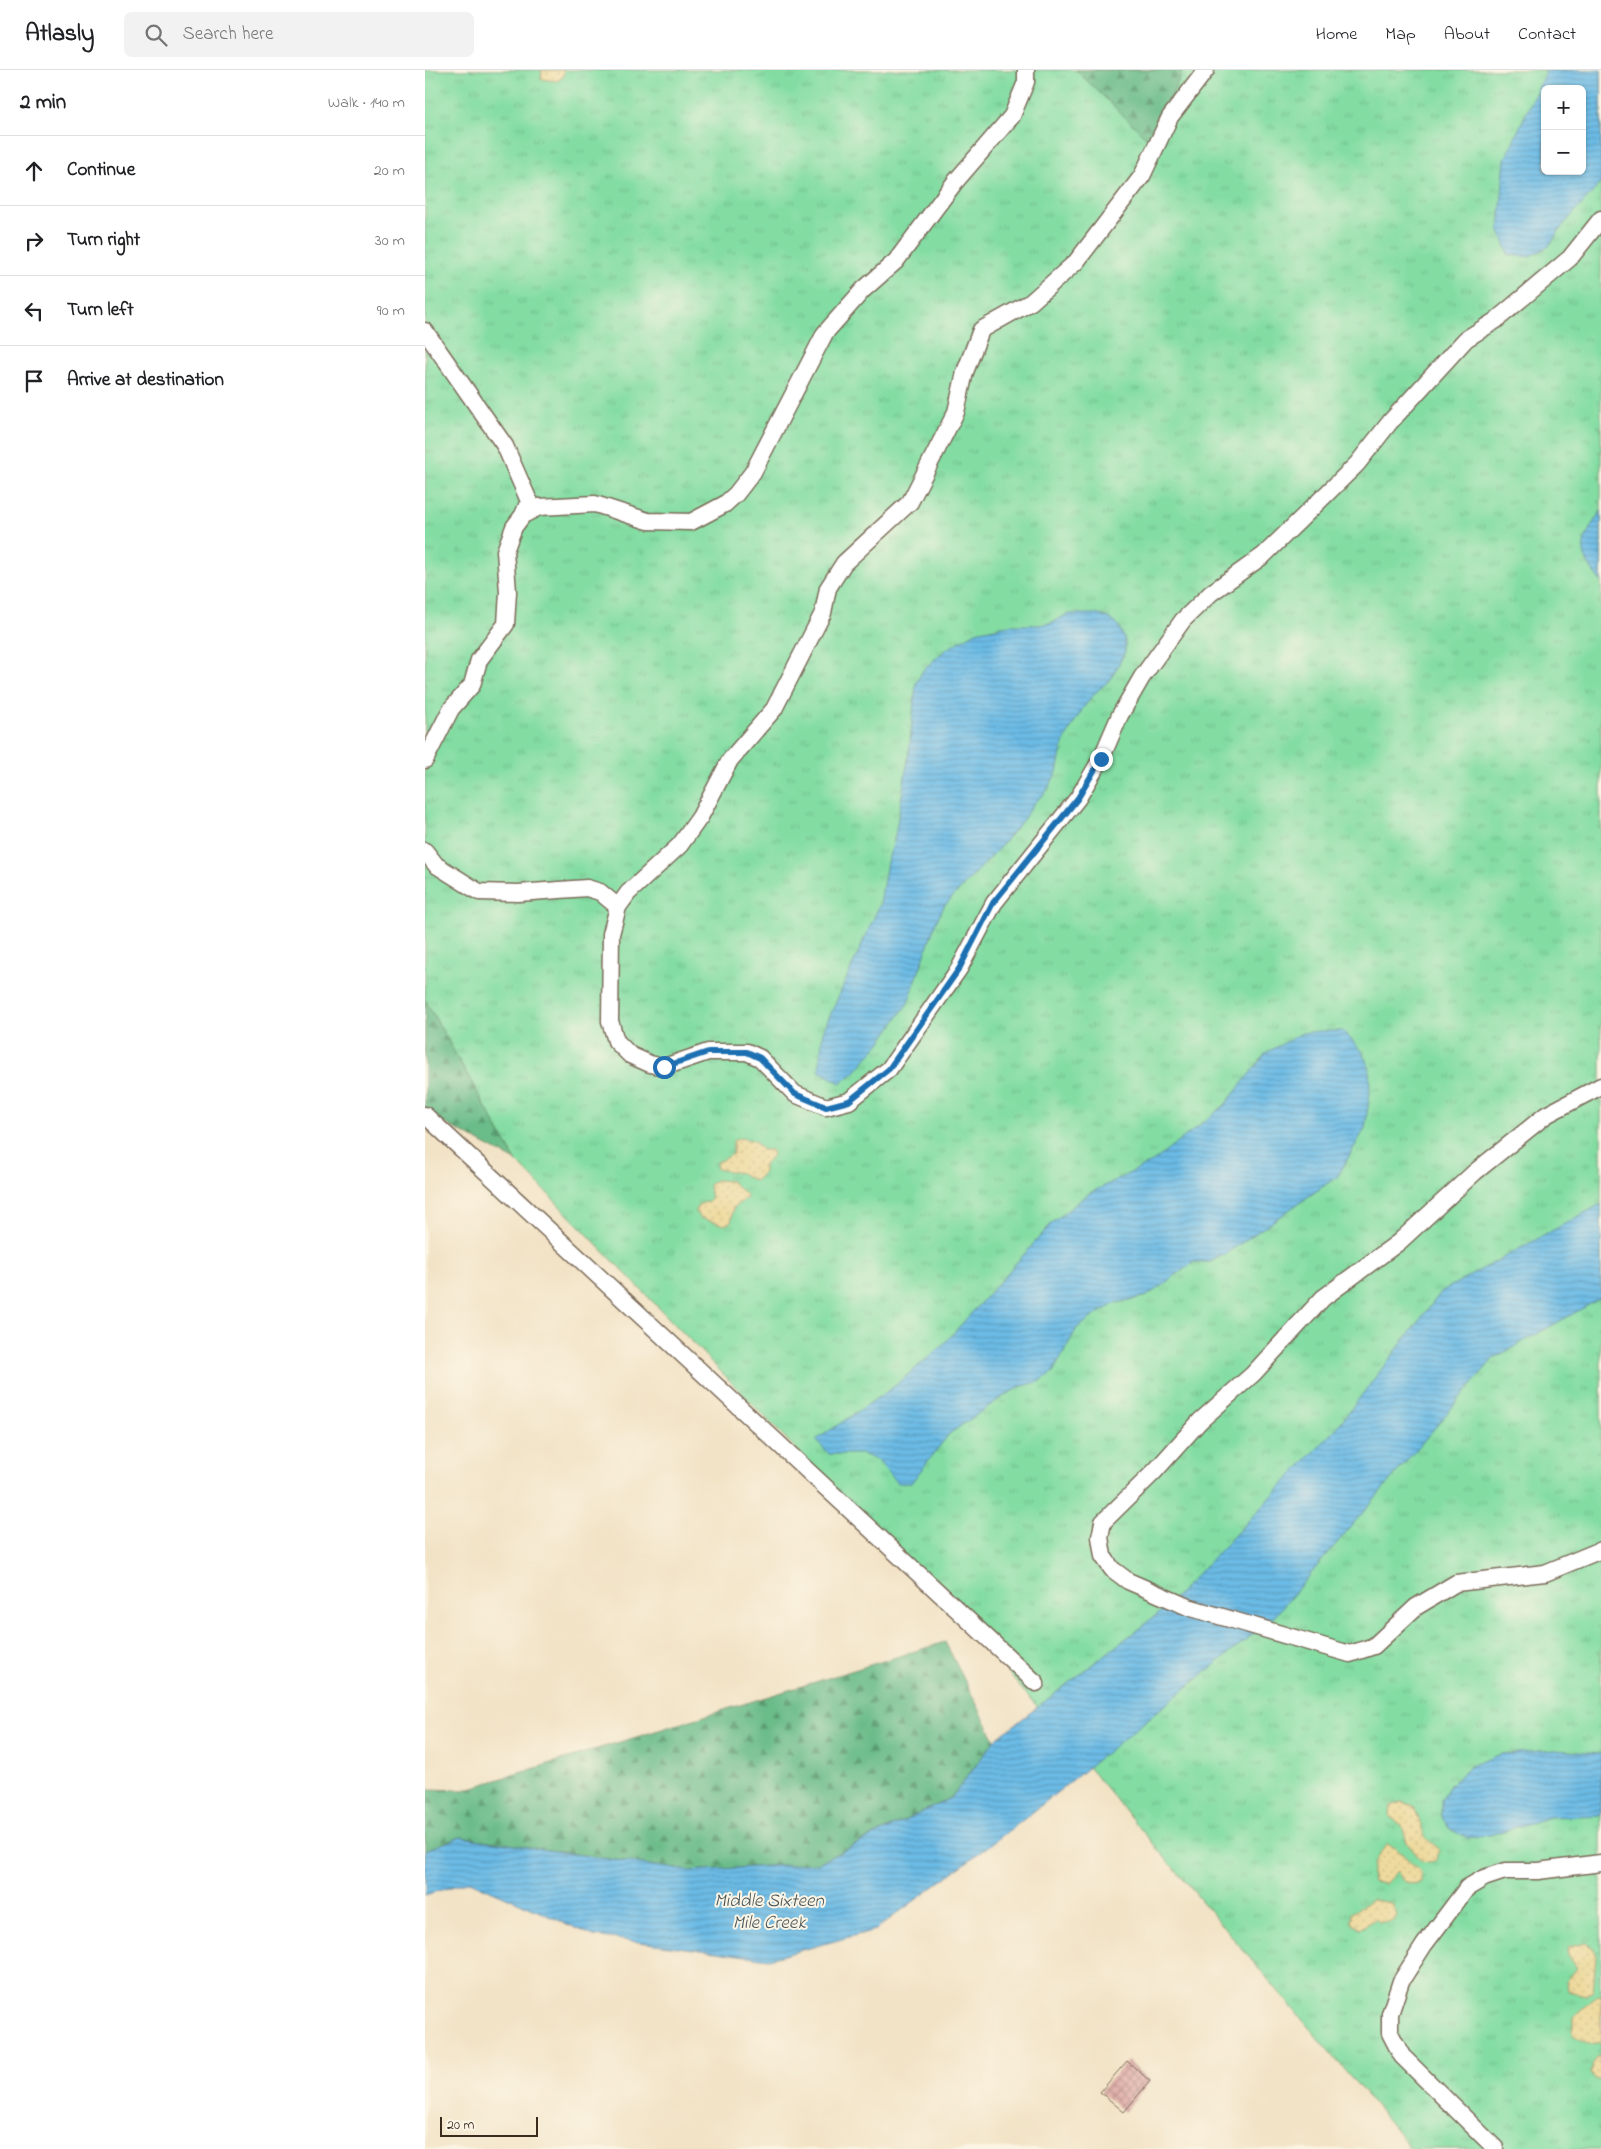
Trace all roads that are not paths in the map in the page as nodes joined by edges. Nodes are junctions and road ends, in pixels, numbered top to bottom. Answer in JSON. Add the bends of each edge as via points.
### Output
{"nodes":[{"id":1,"x":1026,"y":70,"type":"edge"},
{"id":2,"x":1206,"y":70,"type":"edge"},
{"id":3,"x":1601,"y":219,"type":"edge"},
{"id":4,"x":425,"y":331,"type":"edge"},
{"id":5,"x":523,"y":515,"type":"junction"},
{"id":6,"x":425,"y":760,"type":"edge"},
{"id":7,"x":425,"y":851,"type":"edge"},
{"id":8,"x":618,"y":907,"type":"junction"},
{"id":9,"x":1601,"y":1086,"type":"edge"},
{"id":10,"x":425,"y":1115,"type":"edge"},
{"id":11,"x":1601,"y":1550,"type":"edge"},
{"id":12,"x":1036,"y":1683,"type":"dead end"},
{"id":13,"x":1601,"y":1863,"type":"edge"},
{"id":14,"x":1496,"y":2149,"type":"edge"}],
"edges":[{"from":1,"to":5,"type":"lane","via":[[1026,82],[1012,116],[955,182],[896,261],[863,290],[825,333],[753,472],[725,504],[691,522],[648,521],[595,504],[539,507]]},
{"from":2,"to":8,"type":"lane","via":[[1170,117],[1142,176],[1076,262],[1031,302],[981,330],[965,372],[957,412],[910,502],[844,563],[828,588],[823,613],[774,709],[730,760],[700,817],[680,845],[628,893]]},
{"from":3,"to":8,"type":"lane","via":[[1569,258],[1495,321],[1466,339],[1390,422],[1357,464],[1264,555],[1211,593],[1183,620],[1142,677],[1078,798],[993,903],[959,969],[889,1069],[849,1101],[826,1107],[795,1094],[760,1058],[747,1052],[708,1052],[664,1067],[630,1055],[617,1041],[610,1021],[611,934]]},
{"from":4,"to":5,"type":"lane","via":[[505,446],[529,501]]},
{"from":5,"to":6,"type":"lane","via":[[505,551],[506,624],[479,660],[472,685],[451,709]]},
{"from":7,"to":8,"type":"lane","via":[[436,865],[479,892],[587,888],[600,892]]},
{"from":9,"to":11,"type":"lane","via":[[1546,1115],[1475,1172],[1399,1242],[1323,1298],[1253,1374],[1200,1421],[1103,1522],[1099,1537],[1103,1556],[1112,1569],[1128,1581],[1188,1607],[1351,1654],[1374,1646],[1416,1607],[1456,1583],[1545,1573]]},
{"from":10,"to":12,"type":"lane"},
{"from":13,"to":14,"type":"lane","via":[[1538,1872],[1505,1872],[1484,1878],[1467,1888],[1401,1981],[1390,2014],[1390,2033],[1402,2056]]}]}
